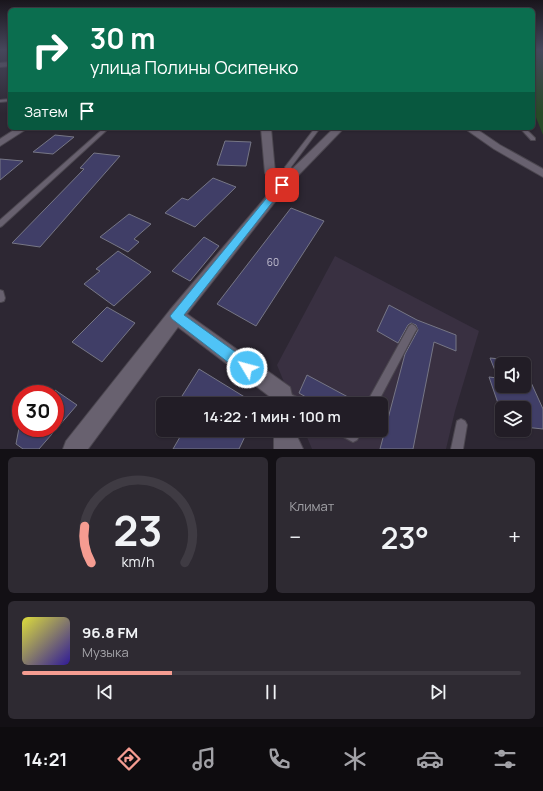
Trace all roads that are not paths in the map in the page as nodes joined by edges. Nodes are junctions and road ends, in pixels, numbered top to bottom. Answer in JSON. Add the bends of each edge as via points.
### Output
{"nodes":[{"id":1,"x":20,"y":130,"type":"edge"},
{"id":2,"x":105,"y":130,"type":"edge"},
{"id":3,"x":266,"y":130,"type":"edge"},
{"id":4,"x":316,"y":130,"type":"edge"},
{"id":5,"x":337,"y":130,"type":"edge"},
{"id":6,"x":472,"y":130,"type":"edge"},
{"id":7,"x":524,"y":130,"type":"edge"},
{"id":8,"x":533,"y":139,"type":"dead end"},
{"id":9,"x":0,"y":143,"type":"edge"},
{"id":10,"x":543,"y":174,"type":"edge"},
{"id":11,"x":286,"y":180,"type":"junction"},
{"id":12,"x":0,"y":224,"type":"edge"},
{"id":13,"x":176,"y":316,"type":"junction"},
{"id":14,"x":412,"y":329,"type":"dead end"},
{"id":15,"x":280,"y":397,"type":"edge"},
{"id":16,"x":375,"y":397,"type":"edge"},
{"id":17,"x":461,"y":425,"type":"dead end"},
{"id":18,"x":286,"y":437,"type":"edge"},
{"id":19,"x":290,"y":437,"type":"edge"},
{"id":20,"x":74,"y":449,"type":"edge"},
{"id":21,"x":285,"y":449,"type":"edge"},
{"id":22,"x":297,"y":449,"type":"edge"},
{"id":23,"x":457,"y":449,"type":"edge"}],
"edges":[{"from":1,"to":9,"type":"street"},
{"from":2,"to":12,"type":"lane"},
{"from":3,"to":11,"type":"street","via":[[270,173]]},
{"from":4,"to":11,"type":"lane","via":[[288,167]]},
{"from":5,"to":11,"type":"street"},
{"from":6,"to":10,"type":"street"},
{"from":7,"to":8,"type":"lane"},
{"from":11,"to":13,"type":"street"},
{"from":13,"to":15,"type":"street"},
{"from":13,"to":20,"type":"street"},
{"from":14,"to":16,"type":"lane"},
{"from":17,"to":23,"type":"lane"},
{"from":18,"to":21,"type":"street"},
{"from":19,"to":22,"type":"lane"}]}
